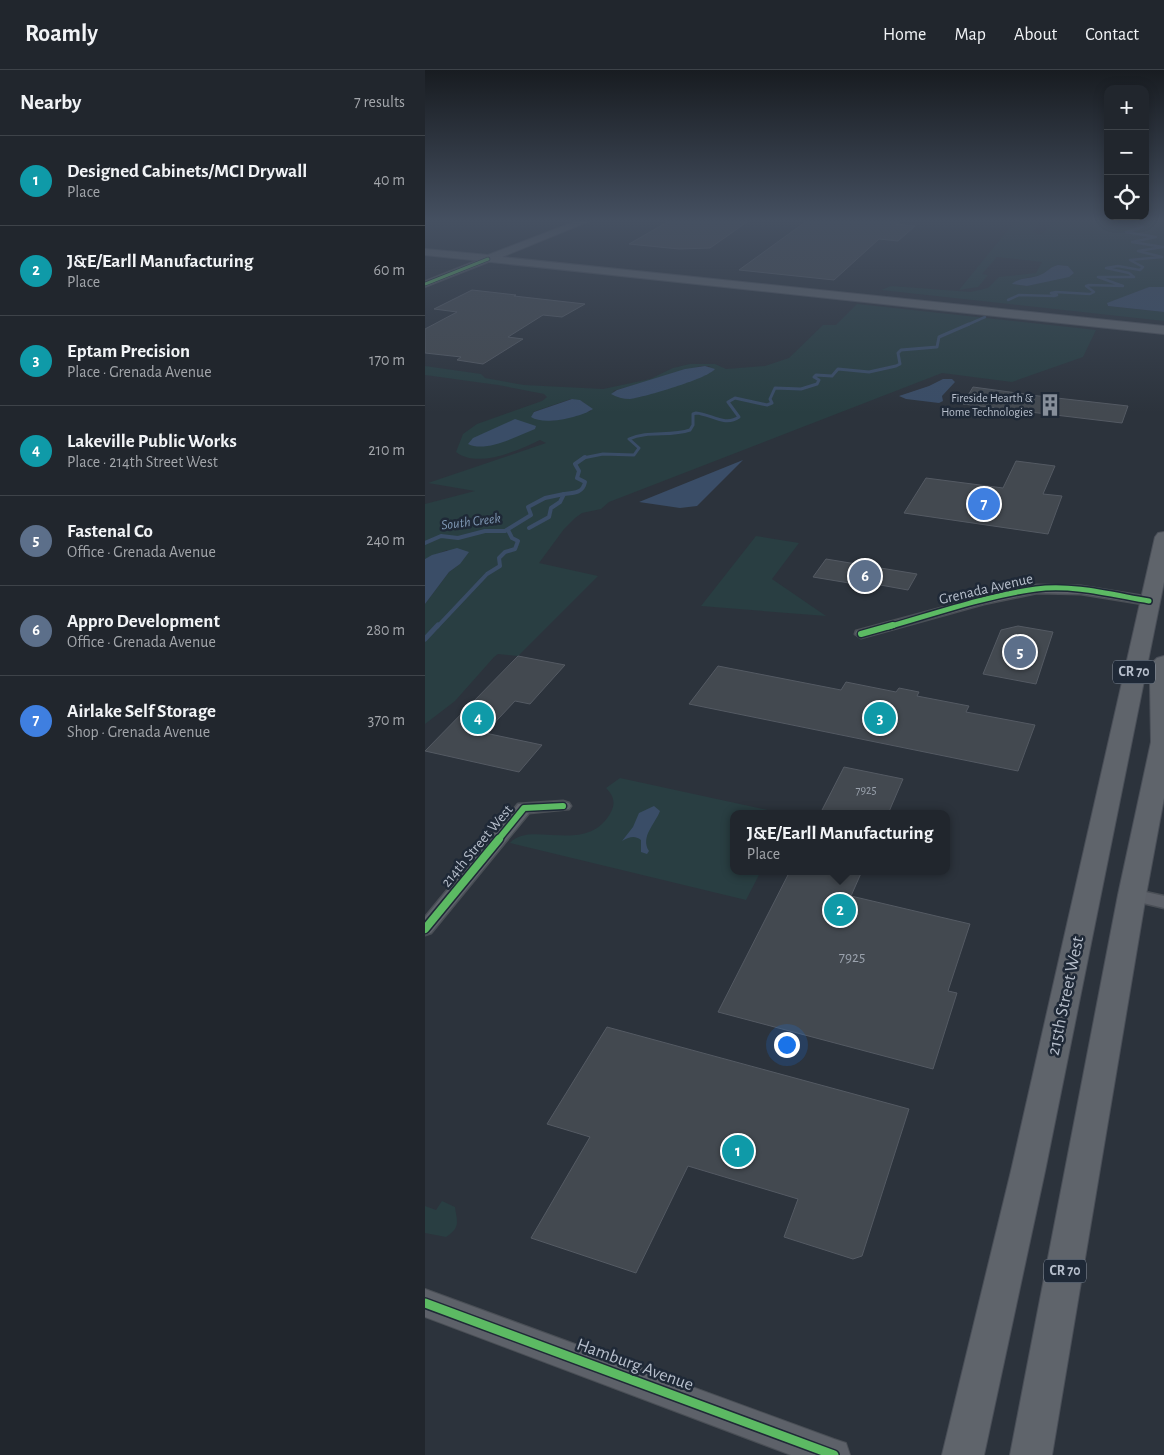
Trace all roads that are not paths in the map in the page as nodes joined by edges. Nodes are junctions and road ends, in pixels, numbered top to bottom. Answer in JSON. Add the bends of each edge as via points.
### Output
{"nodes":[{"id":1,"x":747,"y":285,"type":"edge"},
{"id":2,"x":786,"y":285,"type":"edge"},
{"id":3,"x":1164,"y":324,"type":"edge"},
{"id":4,"x":1164,"y":330,"type":"edge"},
{"id":5,"x":1164,"y":537,"type":"edge"},
{"id":6,"x":1156,"y":608,"type":"edge"},
{"id":7,"x":861,"y":634,"type":"dead end"},
{"id":8,"x":1164,"y":662,"type":"edge"},
{"id":9,"x":1163,"y":740,"type":"edge"},
{"id":10,"x":563,"y":806,"type":"dead end"},
{"id":11,"x":1133,"y":895,"type":"junction"},
{"id":12,"x":1164,"y":902,"type":"edge"},
{"id":13,"x":425,"y":929,"type":"edge"},
{"id":14,"x":425,"y":1303,"type":"edge"},
{"id":15,"x":834,"y":1455,"type":"edge"},
{"id":16,"x":963,"y":1455,"type":"edge"},
{"id":17,"x":1031,"y":1455,"type":"edge"}],
"edges":[{"from":1,"to":4,"type":"main road"},
{"from":2,"to":3,"type":"main road"},
{"from":5,"to":6,"type":"main road","name":"215th Street West","number":"CR 70"},
{"from":6,"to":7,"type":"street","name":"Grenada Avenue","via":[[1081,590],[1037,589]]},
{"from":6,"to":16,"type":"main road","name":"215th Street West","number":"CR 70","via":[[1090,884]]},
{"from":8,"to":9,"type":"main road","via":[[1161,683]]},
{"from":9,"to":11,"type":"main road","number":"CR 70"},
{"from":10,"to":13,"type":"street","name":"214th Street West","via":[[524,808]]},
{"from":11,"to":12,"type":"street"},
{"from":11,"to":17,"type":"main road","number":"CR 70"},
{"from":14,"to":15,"type":"street","name":"Hamburg Avenue"}]}
